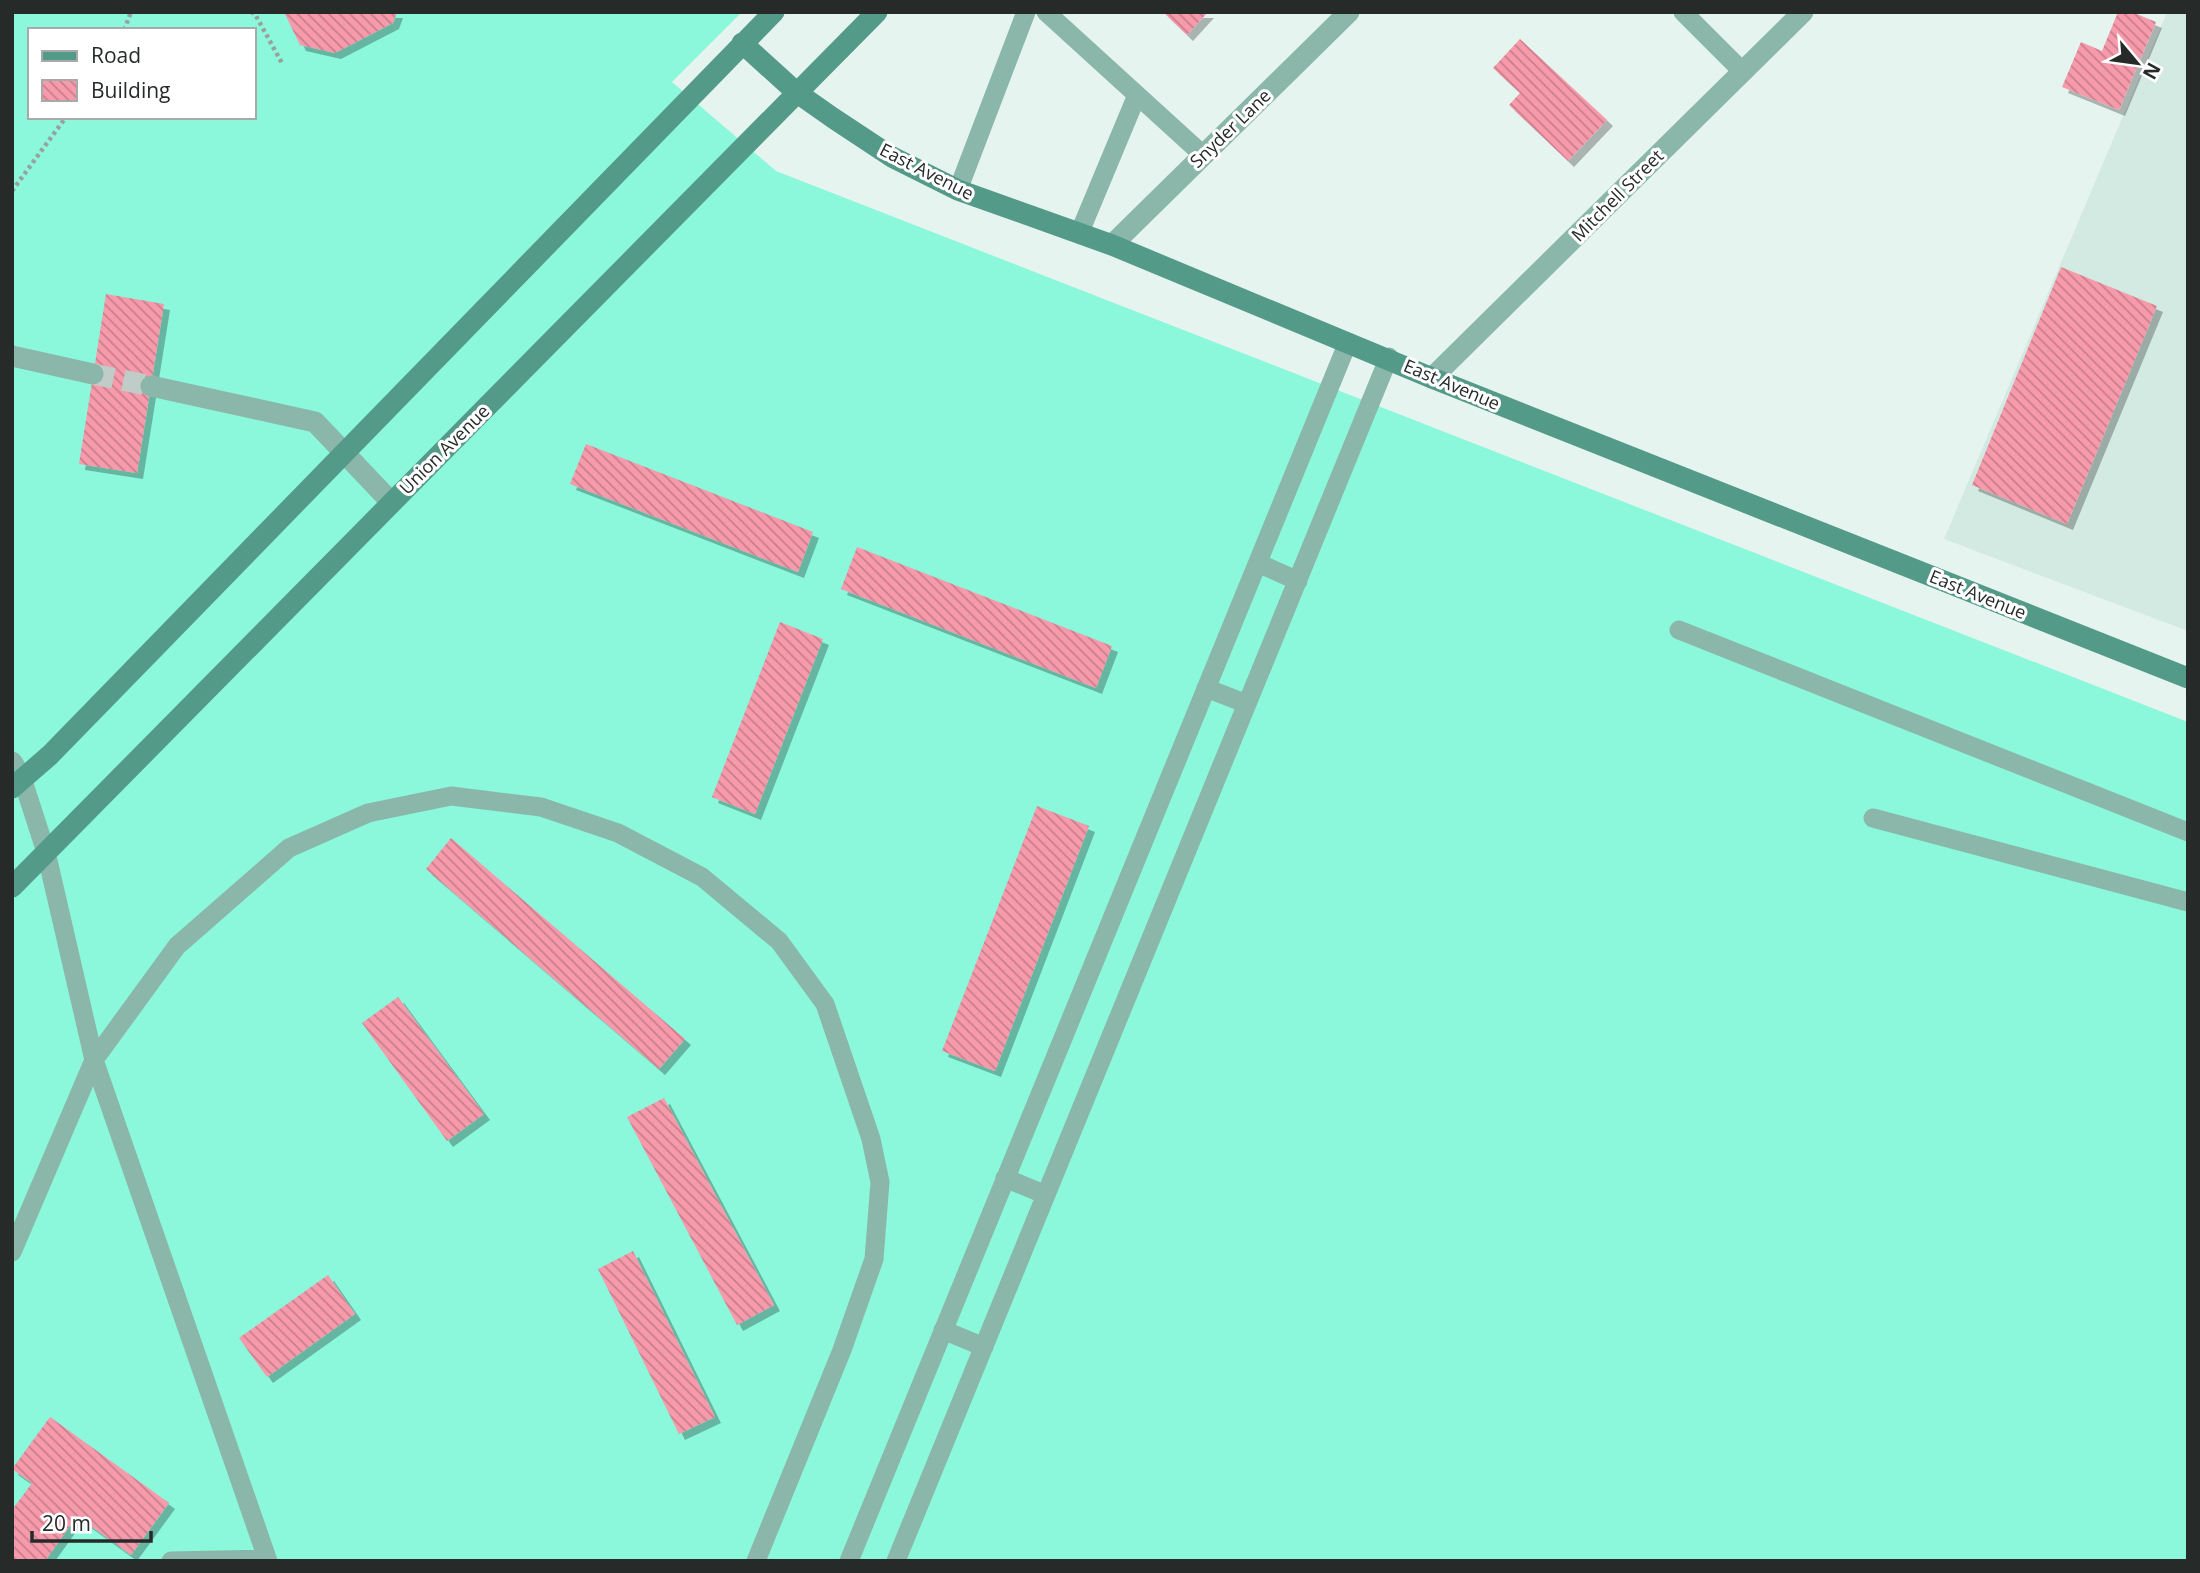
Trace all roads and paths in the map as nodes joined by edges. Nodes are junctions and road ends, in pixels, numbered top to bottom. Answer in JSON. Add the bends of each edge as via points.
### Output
{"nodes":[{"id":1,"x":251,"y":12,"type":"edge"},
{"id":2,"x":774,"y":12,"type":"edge"},
{"id":3,"x":877,"y":12,"type":"edge"},
{"id":4,"x":1026,"y":12,"type":"edge"},
{"id":5,"x":1046,"y":12,"type":"edge"},
{"id":6,"x":1349,"y":12,"type":"edge"},
{"id":7,"x":1683,"y":12,"type":"edge"},
{"id":8,"x":1802,"y":12,"type":"edge"},
{"id":9,"x":743,"y":43,"type":"junction"},
{"id":10,"x":283,"y":65,"type":"dead end"},
{"id":11,"x":1742,"y":71,"type":"junction"},
{"id":12,"x":796,"y":92,"type":"junction"},
{"id":13,"x":1137,"y":95,"type":"junction"},
{"id":14,"x":65,"y":119,"type":"edge"},
{"id":15,"x":1203,"y":155,"type":"junction"},
{"id":16,"x":958,"y":190,"type":"junction"},
{"id":17,"x":12,"y":191,"type":"edge"},
{"id":18,"x":1079,"y":234,"type":"junction"},
{"id":19,"x":1112,"y":245,"type":"junction"},
{"id":20,"x":1348,"y":341,"type":"junction"},
{"id":21,"x":12,"y":356,"type":"edge"},
{"id":22,"x":1389,"y":357,"type":"junction"},
{"id":23,"x":93,"y":374,"type":"tunnel mouth"},
{"id":24,"x":1432,"y":378,"type":"junction"},
{"id":25,"x":151,"y":386,"type":"tunnel mouth"},
{"id":26,"x":346,"y":452,"type":"junction"},
{"id":27,"x":391,"y":502,"type":"junction"},
{"id":28,"x":1258,"y":563,"type":"junction"},
{"id":29,"x":1298,"y":581,"type":"junction"},
{"id":30,"x":1679,"y":630,"type":"dead end"},
{"id":31,"x":2188,"y":677,"type":"edge"},
{"id":32,"x":1206,"y":688,"type":"junction"},
{"id":33,"x":1247,"y":704,"type":"junction"},
{"id":34,"x":15,"y":776,"type":"edge"},
{"id":35,"x":1873,"y":818,"type":"dead end"},
{"id":36,"x":2188,"y":832,"type":"edge"},
{"id":37,"x":46,"y":852,"type":"junction"},
{"id":38,"x":12,"y":887,"type":"edge"},
{"id":39,"x":2188,"y":902,"type":"edge"},
{"id":40,"x":94,"y":1060,"type":"junction"},
{"id":41,"x":1006,"y":1178,"type":"junction"},
{"id":42,"x":1046,"y":1195,"type":"junction"},
{"id":43,"x":12,"y":1252,"type":"edge"},
{"id":44,"x":943,"y":1330,"type":"junction"},
{"id":45,"x":984,"y":1347,"type":"junction"},
{"id":46,"x":268,"y":1560,"type":"edge"},
{"id":47,"x":171,"y":1561,"type":"edge"},
{"id":48,"x":756,"y":1561,"type":"edge"},
{"id":49,"x":849,"y":1561,"type":"edge"},
{"id":50,"x":896,"y":1561,"type":"edge"}],
"edges":[{"from":1,"to":10,"type":"path"},
{"from":2,"to":9,"type":"main road"},
{"from":3,"to":12,"type":"main road","name":"Union Avenue"},
{"from":4,"to":16,"type":"lane"},
{"from":5,"to":13,"type":"lane"},
{"from":6,"to":15,"type":"street","name":"Snyder Lane"},
{"from":7,"to":11,"type":"lane"},
{"from":8,"to":11,"type":"street","name":"Mitchell Street"},
{"from":9,"to":12,"type":"main road","name":"East Avenue"},
{"from":9,"to":26,"type":"main road"},
{"from":11,"to":24,"type":"street","name":"Mitchell Street"},
{"from":12,"to":16,"type":"main road","name":"East Avenue","via":[[892,157]]},
{"from":12,"to":27,"type":"main road","name":"Union Avenue"},
{"from":13,"to":15,"type":"lane"},
{"from":13,"to":18,"type":"lane"},
{"from":14,"to":17,"type":"path"},
{"from":15,"to":19,"type":"street","name":"Snyder Lane"},
{"from":16,"to":18,"type":"main road","name":"East Avenue"},
{"from":18,"to":19,"type":"main road","name":"East Avenue"},
{"from":19,"to":20,"type":"main road","name":"East Avenue"},
{"from":20,"to":22,"type":"main road","name":"East Avenue"},
{"from":20,"to":28,"type":"lane"},
{"from":21,"to":23,"type":"street"},
{"from":22,"to":24,"type":"main road","name":"East Avenue"},
{"from":22,"to":29,"type":"lane"},
{"from":24,"to":31,"type":"main road","name":"East Avenue"},
{"from":25,"to":26,"type":"street","via":[[315,422]]},
{"from":26,"to":27,"type":"street"},
{"from":26,"to":34,"type":"main road","via":[[50,755]]},
{"from":27,"to":37,"type":"main road","name":"Union Avenue"},
{"from":28,"to":29,"type":"lane"},
{"from":28,"to":32,"type":"lane"},
{"from":29,"to":33,"type":"lane"},
{"from":30,"to":36,"type":"lane"},
{"from":32,"to":33,"type":"lane"},
{"from":32,"to":41,"type":"lane"},
{"from":33,"to":42,"type":"lane"},
{"from":34,"to":37,"type":"lane"},
{"from":35,"to":39,"type":"lane"},
{"from":37,"to":38,"type":"main road","name":"Union Avenue"},
{"from":37,"to":40,"type":"lane"},
{"from":40,"to":43,"type":"lane"},
{"from":40,"to":46,"type":"lane"},
{"from":40,"to":48,"type":"lane","via":[[177,946],[289,848],[368,813],[450,796],[541,807],[618,834],[702,877],[779,941],[825,1004],[880,1182],[874,1259]]},
{"from":41,"to":42,"type":"lane"},
{"from":41,"to":44,"type":"lane"},
{"from":42,"to":45,"type":"lane"},
{"from":44,"to":45,"type":"lane"},
{"from":44,"to":49,"type":"lane"},
{"from":45,"to":50,"type":"lane"},
{"from":46,"to":47,"type":"lane"}]}
